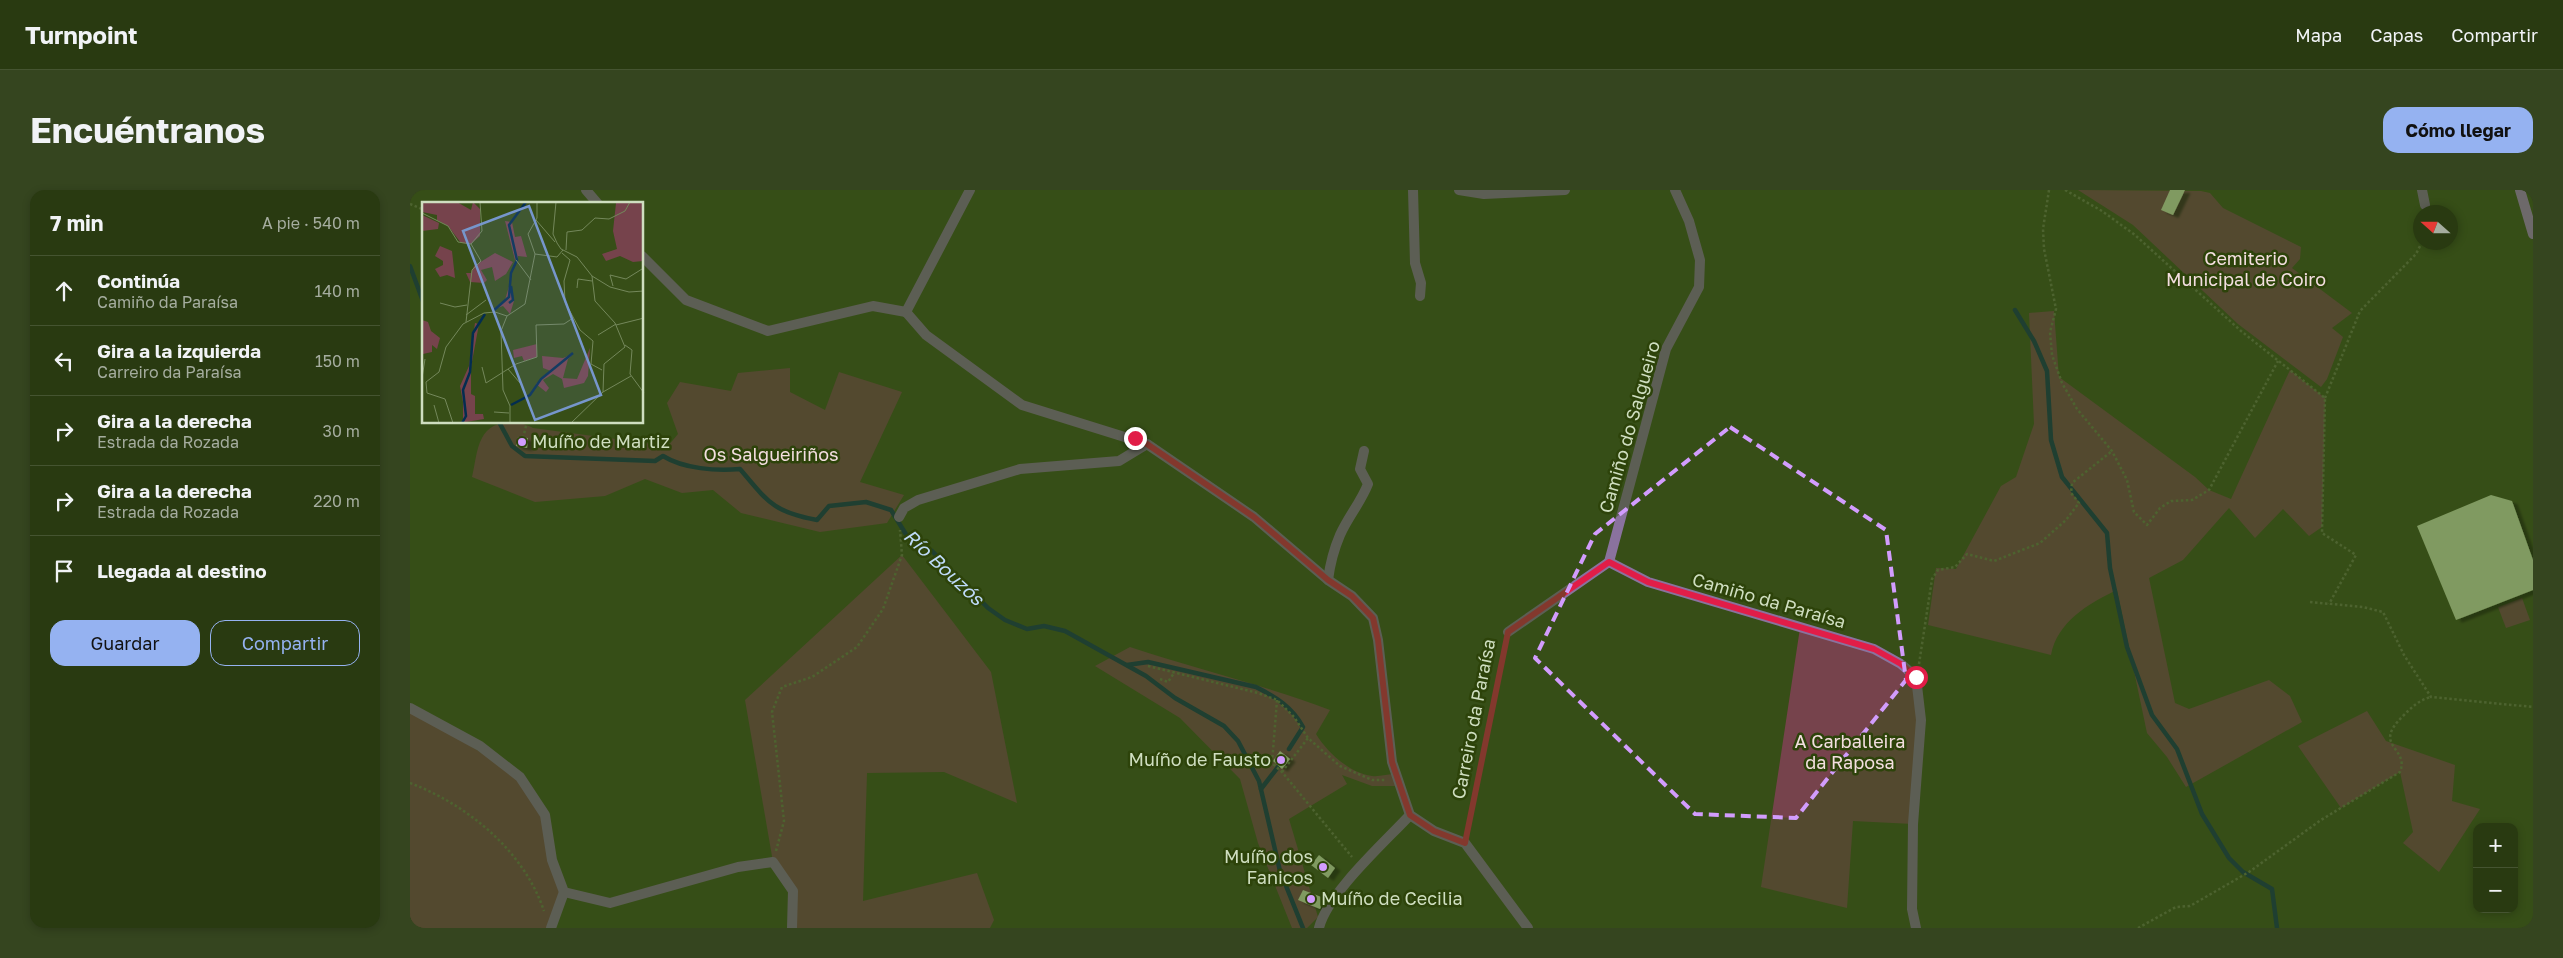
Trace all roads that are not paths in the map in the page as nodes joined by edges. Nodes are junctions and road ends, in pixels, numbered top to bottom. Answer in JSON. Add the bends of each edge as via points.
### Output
{"nodes":[{"id":1,"x":586,"y":190,"type":"edge"},
{"id":2,"x":970,"y":190,"type":"edge"},
{"id":3,"x":1413,"y":190,"type":"edge"},
{"id":4,"x":1459,"y":190,"type":"edge"},
{"id":5,"x":1565,"y":190,"type":"edge"},
{"id":6,"x":1674,"y":190,"type":"edge"},
{"id":7,"x":2422,"y":190,"type":"edge"},
{"id":8,"x":2520,"y":190,"type":"edge"},
{"id":9,"x":596,"y":202,"type":"edge"},
{"id":10,"x":2426,"y":205,"type":"dead end"},
{"id":11,"x":2533,"y":234,"type":"edge"},
{"id":12,"x":644,"y":258,"type":"edge"},
{"id":13,"x":1420,"y":296,"type":"dead end"},
{"id":14,"x":906,"y":312,"type":"junction"},
{"id":15,"x":1147,"y":444,"type":"junction"},
{"id":16,"x":1364,"y":451,"type":"dead end"},
{"id":17,"x":899,"y":517,"type":"dead end"},
{"id":18,"x":1609,"y":562,"type":"junction"},
{"id":19,"x":1328,"y":580,"type":"junction"},
{"id":20,"x":1508,"y":632,"type":"road end"},
{"id":21,"x":410,"y":708,"type":"edge"},
{"id":22,"x":1410,"y":815,"type":"junction"},
{"id":23,"x":564,"y":892,"type":"junction"},
{"id":24,"x":549,"y":924,"type":"edge"},
{"id":25,"x":792,"y":928,"type":"edge"},
{"id":26,"x":1319,"y":928,"type":"edge"},
{"id":27,"x":1528,"y":928,"type":"edge"},
{"id":28,"x":1916,"y":928,"type":"edge"}],
"edges":[{"from":1,"to":9,"type":"street"},
{"from":2,"to":14,"type":"street"},
{"from":3,"to":13,"type":"street","via":[[1415,263],[1421,283]]},
{"from":4,"to":5,"type":"street","via":[[1484,194]]},
{"from":6,"to":18,"type":"street","name":"Camiño do Salgueiro","via":[[1689,221],[1700,260],[1699,287],[1666,349]]},
{"from":7,"to":10,"type":"street"},
{"from":8,"to":11,"type":"street"},
{"from":12,"to":14,"type":"street","via":[[686,300],[768,331],[873,306]]},
{"from":14,"to":15,"type":"street","via":[[926,336],[1022,405]]},
{"from":15,"to":17,"type":"street","via":[[1119,461],[1020,469],[918,500],[904,508]]},
{"from":15,"to":19,"type":"street","via":[[1254,517]]},
{"from":16,"to":19,"type":"street","via":[[1360,469],[1368,484],[1340,534]]},
{"from":18,"to":20,"type":"street","name":"Carreiro da Paraísa"},
{"from":18,"to":28,"type":"street","name":"Camiño da Paraísa","via":[[1648,582],[1874,649],[1916,677],[1921,720],[1913,824],[1912,908]]},
{"from":19,"to":22,"type":"street","via":[[1352,596],[1373,618],[1392,762]]},
{"from":21,"to":23,"type":"street","via":[[480,746],[520,777],[545,815],[552,860]]},
{"from":22,"to":26,"type":"street","via":[[1321,917]]},
{"from":22,"to":27,"type":"street","via":[[1434,831],[1465,843]]},
{"from":23,"to":24,"type":"street"},
{"from":23,"to":25,"type":"street","via":[[610,903],[738,867],[773,862],[793,891]]}]}
